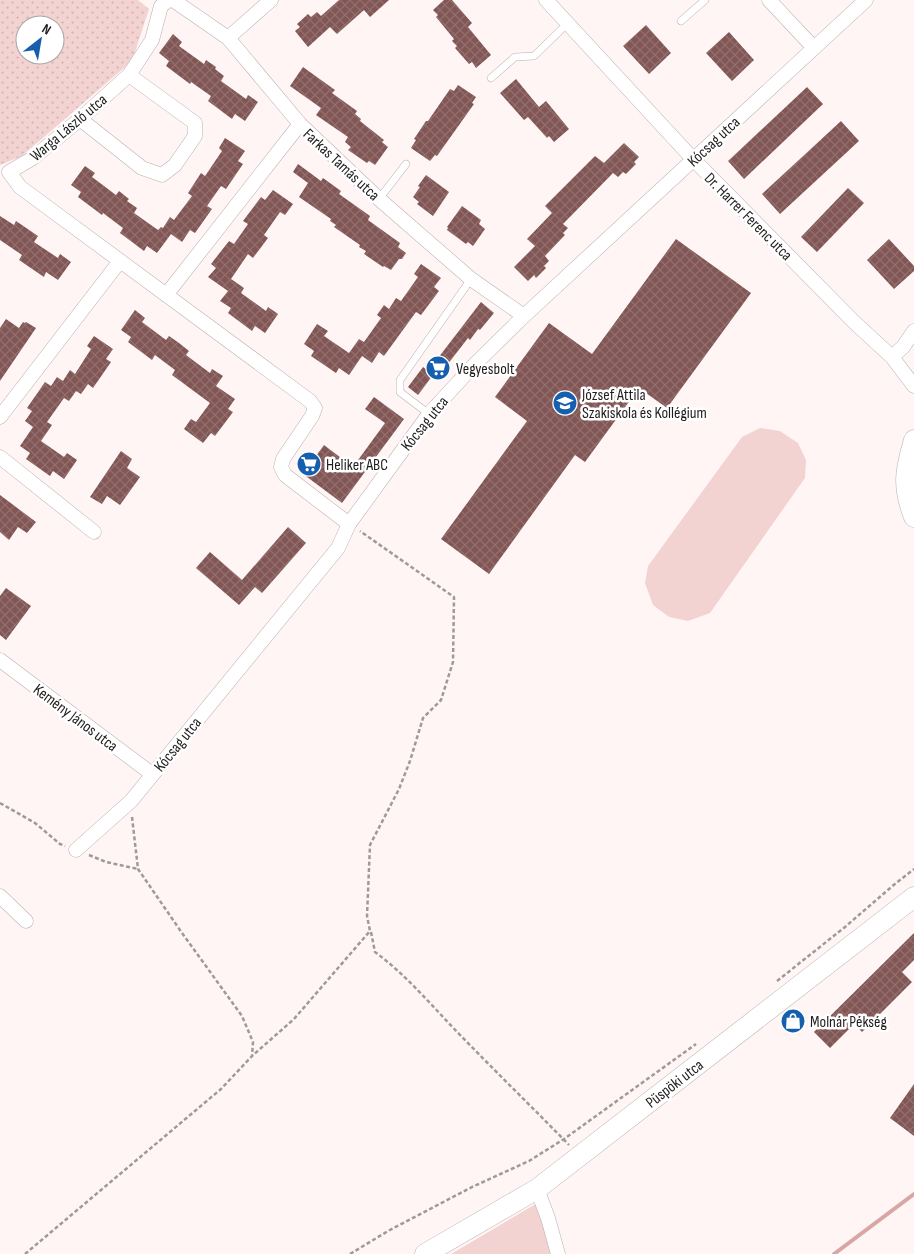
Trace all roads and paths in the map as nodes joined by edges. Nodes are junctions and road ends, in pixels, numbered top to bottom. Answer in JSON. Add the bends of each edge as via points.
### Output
{"nodes":[{"id":1,"x":271,"y":0,"type":"edge"},
{"id":2,"x":546,"y":0,"type":"edge"},
{"id":3,"x":705,"y":0,"type":"edge"},
{"id":4,"x":769,"y":0,"type":"edge"},
{"id":5,"x":866,"y":0,"type":"edge"},
{"id":6,"x":168,"y":2,"type":"edge"},
{"id":7,"x":681,"y":21,"type":"dead end"},
{"id":8,"x":568,"y":23,"type":"junction"},
{"id":9,"x":228,"y":38,"type":"junction"},
{"id":10,"x":814,"y":48,"type":"junction"},
{"id":11,"x":129,"y":75,"type":"junction"},
{"id":12,"x":491,"y":78,"type":"dead end"},
{"id":13,"x":80,"y":119,"type":"junction"},
{"id":14,"x":300,"y":124,"type":"junction"},
{"id":15,"x":693,"y":159,"type":"junction"},
{"id":16,"x":406,"y":164,"type":"dead end"},
{"id":17,"x":380,"y":199,"type":"junction"},
{"id":18,"x":120,"y":261,"type":"junction"},
{"id":19,"x":471,"y":279,"type":"junction"},
{"id":20,"x":166,"y":295,"type":"junction"},
{"id":21,"x":524,"y":316,"type":"junction"},
{"id":22,"x":914,"y":331,"type":"edge"},
{"id":23,"x":892,"y":356,"type":"junction"},
{"id":24,"x":914,"y":368,"type":"edge"},
{"id":25,"x":914,"y":386,"type":"edge"},
{"id":26,"x":429,"y":414,"type":"junction"},
{"id":27,"x":0,"y":417,"type":"edge"},
{"id":28,"x":914,"y":440,"type":"edge"},
{"id":29,"x":0,"y":457,"type":"edge"},
{"id":30,"x":914,"y":466,"type":"edge"},
{"id":31,"x":906,"y":488,"type":"junction"},
{"id":32,"x":914,"y":517,"type":"edge"},
{"id":33,"x":349,"y":524,"type":"junction"},
{"id":34,"x":94,"y":532,"type":"dead end"},
{"id":35,"x":0,"y":660,"type":"edge"},
{"id":36,"x":152,"y":774,"type":"junction"},
{"id":37,"x":130,"y":801,"type":"junction"},
{"id":38,"x":76,"y":850,"type":"dead end"},
{"id":39,"x":914,"y":869,"type":"edge"},
{"id":40,"x":0,"y":896,"type":"edge"},
{"id":41,"x":914,"y":897,"type":"edge"},
{"id":42,"x":26,"y":921,"type":"dead end"},
{"id":43,"x":370,"y":932,"type":"junction"},
{"id":44,"x":770,"y":986,"type":"dead end"},
{"id":45,"x":702,"y":1039,"type":"dead end"},
{"id":46,"x":252,"y":1056,"type":"junction"},
{"id":47,"x":564,"y":1139,"type":"junction"},
{"id":48,"x":581,"y":1156,"type":"junction"},
{"id":49,"x":537,"y":1189,"type":"junction"},
{"id":50,"x":437,"y":1251,"type":"edge"},
{"id":51,"x":25,"y":1254,"type":"edge"},
{"id":52,"x":350,"y":1254,"type":"edge"},
{"id":53,"x":558,"y":1254,"type":"edge"}],
"edges":[{"from":1,"to":9,"type":"street"},
{"from":2,"to":8,"type":"street","name":"Dr. Harrer Ferenc utca"},
{"from":3,"to":7,"type":"lane"},
{"from":4,"to":10,"type":"street"},
{"from":5,"to":10,"type":"street","name":"Kócsag utca"},
{"from":6,"to":9,"type":"street","name":"Farkas Tamás utca"},
{"from":6,"to":11,"type":"street","name":"Warga László utca","via":[[152,40]]},
{"from":8,"to":12,"type":"lane","via":[[534,56],[515,57]]},
{"from":8,"to":15,"type":"street","name":"Dr. Harrer Ferenc utca"},
{"from":9,"to":14,"type":"street","name":"Farkas Tamás utca"},
{"from":10,"to":15,"type":"street","name":"Kócsag utca"},
{"from":11,"to":13,"type":"street","name":"Warga László utca"},
{"from":11,"to":13,"type":"street","via":[[195,123],[195,136],[175,165],[162,176],[142,168]]},
{"from":13,"to":18,"type":"street","name":"Warga László utca","via":[[33,158],[10,172],[20,187]]},
{"from":14,"to":17,"type":"street","name":"Farkas Tamás utca"},
{"from":14,"to":20,"type":"street"},
{"from":15,"to":21,"type":"street","name":"Kócsag utca"},
{"from":15,"to":23,"type":"street","name":"Dr. Harrer Ferenc utca","via":[[854,322]]},
{"from":16,"to":17,"type":"lane"},
{"from":17,"to":19,"type":"street","name":"Farkas Tamás utca"},
{"from":18,"to":20,"type":"street","name":"Warga László utca"},
{"from":18,"to":27,"type":"street"},
{"from":19,"to":21,"type":"street","name":"Farkas Tamás utca"},
{"from":19,"to":26,"type":"lane","via":[[400,380],[400,392]]},
{"from":20,"to":33,"type":"street","name":"Warga László utca","via":[[310,401],[315,408],[312,416],[281,467],[285,475]]},
{"from":21,"to":26,"type":"street","name":"Kócsag utca"},
{"from":22,"to":23,"type":"street"},
{"from":23,"to":24,"type":"street"},
{"from":23,"to":25,"type":"street","name":"Dr. Harrer Ferenc utca"},
{"from":26,"to":33,"type":"street","name":"Kócsag utca"},
{"from":28,"to":31,"type":"street","via":[[906,467]]},
{"from":29,"to":34,"type":"street"},
{"from":30,"to":31,"type":"street"},
{"from":31,"to":32,"type":"street"},
{"from":33,"to":36,"type":"street","name":"Kócsag utca","via":[[338,548]]},
{"from":33,"to":43,"type":"path","via":[[454,597],[452,662],[441,700],[424,718],[399,790],[370,844],[367,916]]},
{"from":35,"to":36,"type":"street","name":"Kemény János utca"},
{"from":36,"to":37,"type":"street","name":"Kócsag utca"},
{"from":37,"to":38,"type":"street","name":"Kócsag utca"},
{"from":37,"to":46,"type":"path","via":[[138,869],[242,1016],[253,1042]]},
{"from":39,"to":44,"type":"path"},
{"from":40,"to":42,"type":"street"},
{"from":41,"to":48,"type":"street","name":"Püspöki utca"},
{"from":43,"to":46,"type":"path","via":[[294,1019]]},
{"from":43,"to":47,"type":"path","via":[[375,952]]},
{"from":45,"to":47,"type":"path"},
{"from":46,"to":51,"type":"path","via":[[221,1090]]},
{"from":47,"to":48,"type":"path"},
{"from":47,"to":52,"type":"path","via":[[529,1161],[464,1191]]},
{"from":48,"to":49,"type":"street","name":"Püspöki utca"},
{"from":49,"to":50,"type":"street","name":"Püspöki utca"},
{"from":49,"to":53,"type":"street"}]}
